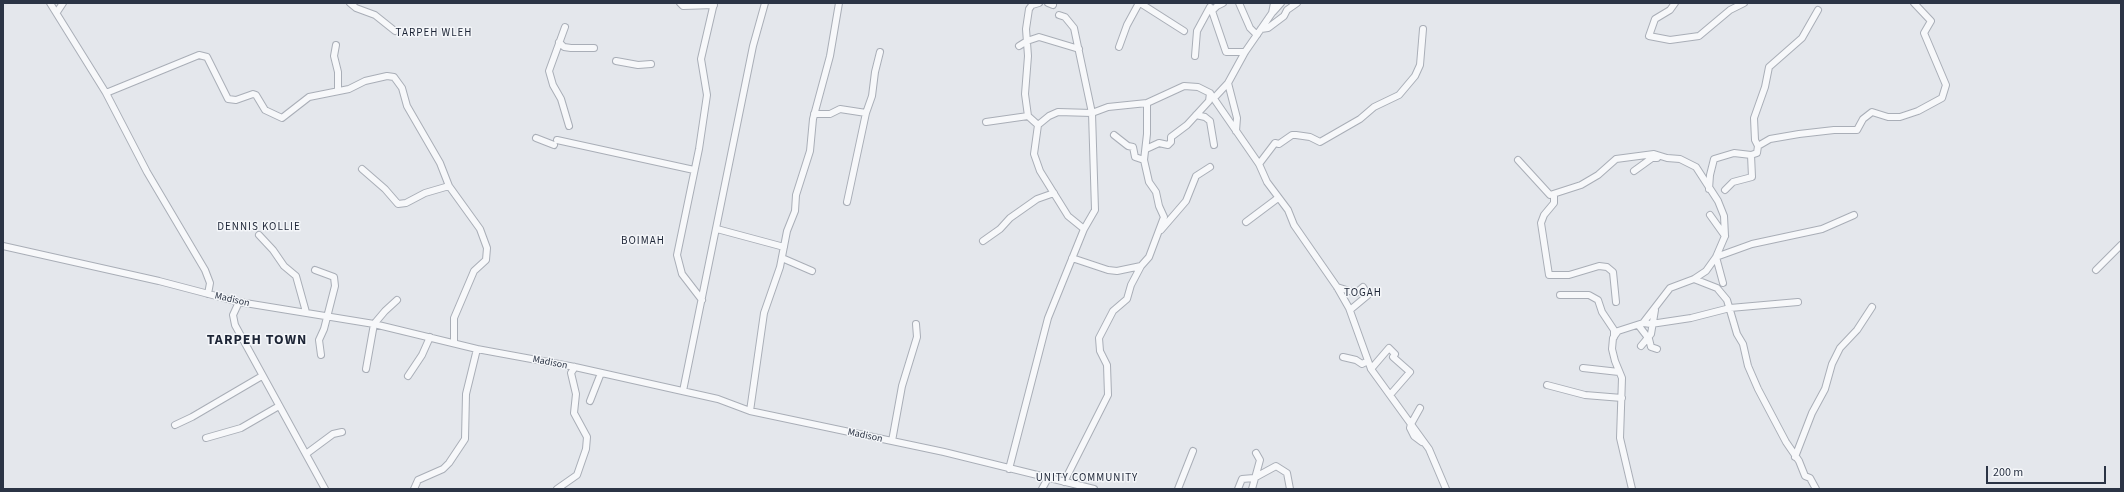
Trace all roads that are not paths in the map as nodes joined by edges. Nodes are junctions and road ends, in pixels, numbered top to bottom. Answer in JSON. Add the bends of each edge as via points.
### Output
{"nodes":[{"id":1,"x":50,"y":3,"type":"edge"},
{"id":2,"x":63,"y":3,"type":"edge"},
{"id":3,"x":350,"y":3,"type":"edge"},
{"id":4,"x":680,"y":3,"type":"edge"},
{"id":5,"x":765,"y":3,"type":"edge"},
{"id":6,"x":839,"y":3,"type":"edge"},
{"id":7,"x":1039,"y":3,"type":"edge"},
{"id":8,"x":1140,"y":3,"type":"edge"},
{"id":9,"x":1223,"y":3,"type":"edge"},
{"id":10,"x":1239,"y":3,"type":"edge"},
{"id":11,"x":1274,"y":3,"type":"edge"},
{"id":12,"x":1281,"y":3,"type":"edge"},
{"id":13,"x":1297,"y":3,"type":"edge"},
{"id":14,"x":1303,"y":3,"type":"edge"},
{"id":15,"x":1675,"y":3,"type":"edge"},
{"id":16,"x":1744,"y":3,"type":"edge"},
{"id":17,"x":1914,"y":3,"type":"edge"},
{"id":18,"x":714,"y":4,"type":"edge"},
{"id":19,"x":1213,"y":9,"type":"junction"},
{"id":20,"x":1818,"y":10,"type":"dead end"},
{"id":21,"x":57,"y":12,"type":"junction"},
{"id":22,"x":1272,"y":13,"type":"junction"},
{"id":23,"x":1059,"y":15,"type":"dead end"},
{"id":24,"x":565,"y":27,"type":"dead end"},
{"id":25,"x":1423,"y":29,"type":"dead end"},
{"id":26,"x":395,"y":31,"type":"dead end"},
{"id":27,"x":1184,"y":31,"type":"dead end"},
{"id":28,"x":1259,"y":32,"type":"junction"},
{"id":29,"x":1027,"y":41,"type":"junction"},
{"id":30,"x":559,"y":42,"type":"junction"},
{"id":31,"x":336,"y":45,"type":"dead end"},
{"id":32,"x":1019,"y":46,"type":"dead end"},
{"id":33,"x":1119,"y":47,"type":"dead end"},
{"id":34,"x":594,"y":48,"type":"dead end"},
{"id":35,"x":1079,"y":49,"type":"junction"},
{"id":36,"x":880,"y":52,"type":"dead end"},
{"id":37,"x":1245,"y":52,"type":"junction"},
{"id":38,"x":1195,"y":56,"type":"dead end"},
{"id":39,"x":616,"y":61,"type":"dead end"},
{"id":40,"x":651,"y":64,"type":"dead end"},
{"id":41,"x":1228,"y":83,"type":"junction"},
{"id":42,"x":338,"y":90,"type":"junction"},
{"id":43,"x":106,"y":92,"type":"junction"},
{"id":44,"x":1212,"y":95,"type":"junction"},
{"id":45,"x":1147,"y":103,"type":"junction"},
{"id":46,"x":866,"y":113,"type":"junction"},
{"id":47,"x":1092,"y":113,"type":"junction"},
{"id":48,"x":814,"y":114,"type":"junction"},
{"id":49,"x":1196,"y":115,"type":"junction"},
{"id":50,"x":1028,"y":116,"type":"junction"},
{"id":51,"x":986,"y":122,"type":"dead end"},
{"id":52,"x":1038,"y":125,"type":"junction"},
{"id":53,"x":569,"y":126,"type":"dead end"},
{"id":54,"x":1236,"y":131,"type":"junction"},
{"id":55,"x":1114,"y":135,"type":"dead end"},
{"id":56,"x":536,"y":138,"type":"dead end"},
{"id":57,"x":1214,"y":145,"type":"dead end"},
{"id":58,"x":1758,"y":146,"type":"junction"},
{"id":59,"x":1146,"y":149,"type":"junction"},
{"id":60,"x":1751,"y":155,"type":"junction"},
{"id":61,"x":1667,"y":158,"type":"junction"},
{"id":62,"x":1144,"y":160,"type":"junction"},
{"id":63,"x":1518,"y":160,"type":"dead end"},
{"id":64,"x":1259,"y":164,"type":"junction"},
{"id":65,"x":1210,"y":167,"type":"dead end"},
{"id":66,"x":362,"y":169,"type":"dead end"},
{"id":67,"x":694,"y":170,"type":"junction"},
{"id":68,"x":1634,"y":171,"type":"dead end"},
{"id":69,"x":449,"y":186,"type":"junction"},
{"id":70,"x":1709,"y":189,"type":"junction"},
{"id":71,"x":1725,"y":190,"type":"dead end"},
{"id":72,"x":1054,"y":193,"type":"junction"},
{"id":73,"x":1554,"y":194,"type":"junction"},
{"id":74,"x":1278,"y":198,"type":"junction"},
{"id":75,"x":847,"y":202,"type":"dead end"},
{"id":76,"x":1710,"y":215,"type":"dead end"},
{"id":77,"x":1854,"y":215,"type":"dead end"},
{"id":78,"x":1246,"y":222,"type":"dead end"},
{"id":79,"x":717,"y":229,"type":"junction"},
{"id":80,"x":1084,"y":229,"type":"junction"},
{"id":81,"x":259,"y":235,"type":"dead end"},
{"id":82,"x":1158,"y":235,"type":"junction"},
{"id":83,"x":1725,"y":236,"type":"junction"},
{"id":84,"x":983,"y":241,"type":"dead end"},
{"id":85,"x":2121,"y":245,"type":"edge"},
{"id":86,"x":3,"y":246,"type":"edge"},
{"id":87,"x":784,"y":247,"type":"junction"},
{"id":88,"x":1716,"y":257,"type":"junction"},
{"id":89,"x":782,"y":258,"type":"junction"},
{"id":90,"x":1072,"y":258,"type":"junction"},
{"id":91,"x":1141,"y":266,"type":"junction"},
{"id":92,"x":315,"y":270,"type":"dead end"},
{"id":93,"x":2096,"y":270,"type":"dead end"},
{"id":94,"x":812,"y":271,"type":"dead end"},
{"id":95,"x":1694,"y":279,"type":"junction"},
{"id":96,"x":1723,"y":283,"type":"dead end"},
{"id":97,"x":1337,"y":287,"type":"junction"},
{"id":98,"x":208,"y":294,"type":"junction"},
{"id":99,"x":1560,"y":296,"type":"dead end"},
{"id":100,"x":397,"y":300,"type":"dead end"},
{"id":101,"x":702,"y":300,"type":"junction"},
{"id":102,"x":239,"y":302,"type":"junction"},
{"id":103,"x":1616,"y":302,"type":"dead end"},
{"id":104,"x":1798,"y":302,"type":"dead end"},
{"id":105,"x":1872,"y":307,"type":"dead end"},
{"id":106,"x":1656,"y":308,"type":"junction"},
{"id":107,"x":1730,"y":308,"type":"junction"},
{"id":108,"x":1350,"y":310,"type":"junction"},
{"id":109,"x":306,"y":312,"type":"junction"},
{"id":110,"x":328,"y":317,"type":"junction"},
{"id":111,"x":374,"y":324,"type":"junction"},
{"id":112,"x":916,"y":324,"type":"dead end"},
{"id":113,"x":1641,"y":324,"type":"junction"},
{"id":114,"x":1651,"y":324,"type":"junction"},
{"id":115,"x":430,"y":337,"type":"junction"},
{"id":116,"x":1614,"y":337,"type":"junction"},
{"id":117,"x":1649,"y":339,"type":"junction"},
{"id":118,"x":454,"y":343,"type":"junction"},
{"id":119,"x":1641,"y":346,"type":"dead end"},
{"id":120,"x":477,"y":349,"type":"junction"},
{"id":121,"x":1657,"y":349,"type":"dead end"},
{"id":122,"x":321,"y":355,"type":"dead end"},
{"id":123,"x":1343,"y":357,"type":"dead end"},
{"id":124,"x":1368,"y":361,"type":"junction"},
{"id":125,"x":575,"y":367,"type":"junction"},
{"id":126,"x":1583,"y":368,"type":"dead end"},
{"id":127,"x":366,"y":369,"type":"dead end"},
{"id":128,"x":1370,"y":369,"type":"junction"},
{"id":129,"x":1619,"y":372,"type":"junction"},
{"id":130,"x":601,"y":373,"type":"junction"},
{"id":131,"x":262,"y":376,"type":"junction"},
{"id":132,"x":408,"y":376,"type":"dead end"},
{"id":133,"x":1547,"y":385,"type":"dead end"},
{"id":134,"x":683,"y":391,"type":"junction"},
{"id":135,"x":1390,"y":395,"type":"junction"},
{"id":136,"x":1622,"y":398,"type":"junction"},
{"id":137,"x":590,"y":401,"type":"dead end"},
{"id":138,"x":279,"y":406,"type":"junction"},
{"id":139,"x":1420,"y":408,"type":"dead end"},
{"id":140,"x":750,"y":411,"type":"junction"},
{"id":141,"x":1411,"y":424,"type":"junction"},
{"id":142,"x":175,"y":425,"type":"dead end"},
{"id":143,"x":342,"y":432,"type":"dead end"},
{"id":144,"x":206,"y":438,"type":"dead end"},
{"id":145,"x":892,"y":441,"type":"junction"},
{"id":146,"x":1193,"y":451,"type":"dead end"},
{"id":147,"x":1256,"y":453,"type":"dead end"},
{"id":148,"x":306,"y":454,"type":"junction"},
{"id":149,"x":1794,"y":457,"type":"junction"},
{"id":150,"x":1009,"y":468,"type":"junction"},
{"id":151,"x":1048,"y":478,"type":"junction"},
{"id":152,"x":1254,"y":478,"type":"junction"},
{"id":153,"x":1064,"y":482,"type":"junction"},
{"id":154,"x":325,"y":489,"type":"edge"},
{"id":155,"x":414,"y":489,"type":"edge"},
{"id":156,"x":557,"y":489,"type":"edge"},
{"id":157,"x":1042,"y":489,"type":"edge"},
{"id":158,"x":1094,"y":489,"type":"edge"},
{"id":159,"x":1178,"y":489,"type":"edge"},
{"id":160,"x":1238,"y":489,"type":"edge"},
{"id":161,"x":1252,"y":489,"type":"edge"},
{"id":162,"x":1290,"y":489,"type":"edge"},
{"id":163,"x":1446,"y":489,"type":"edge"},
{"id":164,"x":1632,"y":489,"type":"edge"},
{"id":165,"x":1816,"y":489,"type":"edge"}],
"edges":[{"from":1,"to":21,"type":"street"},
{"from":2,"to":21,"type":"street"},
{"from":3,"to":26,"type":"street","via":[[375,15]]},
{"from":4,"to":18,"type":"street","via":[[683,6]]},
{"from":5,"to":79,"type":"street","via":[[753,46]]},
{"from":6,"to":48,"type":"street","via":[[830,56]]},
{"from":7,"to":29,"type":"street","via":[[1029,9]]},
{"from":8,"to":27,"type":"street"},
{"from":8,"to":33,"type":"street","via":[[1127,25]]},
{"from":9,"to":19,"type":"street"},
{"from":10,"to":28,"type":"street","via":[[1246,21]]},
{"from":11,"to":22,"type":"street"},
{"from":12,"to":22,"type":"street"},
{"from":13,"to":14,"type":"street"},
{"from":13,"to":28,"type":"street","via":[[1287,10],[1284,16]]},
{"from":15,"to":16,"type":"street","via":[[1670,10],[1655,20],[1649,36],[1670,40],[1699,36],[1730,10]]},
{"from":17,"to":58,"type":"street","via":[[1931,21],[1924,33],[1946,85],[1942,98],[1900,117],[1888,117],[1872,112],[1863,119],[1857,130],[1799,134],[1770,139]]},
{"from":18,"to":67,"type":"street","via":[[701,59],[708,95]]},
{"from":19,"to":37,"type":"street","via":[[1212,16],[1226,52]]},
{"from":19,"to":38,"type":"street","via":[[1209,7],[1208,14],[1197,31]]},
{"from":20,"to":58,"type":"street","via":[[1802,38],[1769,67],[1754,118],[1755,140]]},
{"from":21,"to":43,"type":"street"},
{"from":22,"to":28,"type":"street"},
{"from":23,"to":35,"type":"street","via":[[1065,17],[1074,28]]},
{"from":24,"to":30,"type":"street"},
{"from":25,"to":64,"type":"street","via":[[1420,66],[1399,95],[1374,107],[1360,119],[1320,142],[1310,137],[1292,135],[1279,144],[1275,143]]},
{"from":28,"to":37,"type":"street"},
{"from":29,"to":32,"type":"street"},
{"from":29,"to":35,"type":"street","via":[[1039,37]]},
{"from":29,"to":50,"type":"street","via":[[1025,94]]},
{"from":30,"to":34,"type":"street","via":[[564,47]]},
{"from":30,"to":53,"type":"street","via":[[549,71]]},
{"from":31,"to":42,"type":"street","via":[[334,56],[338,72]]},
{"from":35,"to":47,"type":"street"},
{"from":36,"to":46,"type":"street","via":[[874,72],[872,96]]},
{"from":37,"to":41,"type":"street"},
{"from":39,"to":40,"type":"street","via":[[638,65]]},
{"from":41,"to":44,"type":"street"},
{"from":41,"to":54,"type":"street","via":[[1238,118]]},
{"from":42,"to":43,"type":"street","via":[[309,97],[282,118],[265,110],[256,95],[236,100],[228,99],[207,57],[199,55]]},
{"from":42,"to":69,"type":"street","via":[[349,89],[365,81],[394,77],[402,88],[407,106],[440,163]]},
{"from":43,"to":98,"type":"street","via":[[147,172],[208,276]]},
{"from":44,"to":45,"type":"street","via":[[1198,87],[1184,86]]},
{"from":44,"to":49,"type":"street"},
{"from":44,"to":54,"type":"street"},
{"from":45,"to":47,"type":"street","via":[[1108,107]]},
{"from":45,"to":59,"type":"street"},
{"from":46,"to":48,"type":"street","via":[[840,109],[830,114]]},
{"from":46,"to":75,"type":"street"},
{"from":47,"to":52,"type":"street","via":[[1058,112]]},
{"from":47,"to":80,"type":"street","via":[[1095,210]]},
{"from":48,"to":87,"type":"street","via":[[810,151],[796,195],[795,211]]},
{"from":49,"to":57,"type":"street","via":[[1210,121]]},
{"from":49,"to":59,"type":"street","via":[[1171,137],[1172,142],[1168,145],[1159,144]]},
{"from":50,"to":51,"type":"street"},
{"from":50,"to":52,"type":"street"},
{"from":52,"to":72,"type":"street","via":[[1034,154],[1040,171]]},
{"from":54,"to":64,"type":"street"},
{"from":55,"to":62,"type":"street","via":[[1133,147],[1135,158]]},
{"from":56,"to":67,"type":"street"},
{"from":58,"to":60,"type":"street","via":[[1757,153]]},
{"from":59,"to":62,"type":"street"},
{"from":60,"to":70,"type":"street","via":[[1734,153],[1714,159]]},
{"from":60,"to":71,"type":"street","via":[[1752,177],[1733,182]]},
{"from":61,"to":68,"type":"street","via":[[1652,158]]},
{"from":61,"to":70,"type":"street","via":[[1680,159],[1696,167]]},
{"from":61,"to":73,"type":"street","via":[[1654,154],[1616,159],[1581,186]]},
{"from":62,"to":82,"type":"street","via":[[1149,182],[1156,192],[1164,217]]},
{"from":63,"to":73,"type":"street","via":[[1550,195]]},
{"from":64,"to":74,"type":"street"},
{"from":65,"to":82,"type":"street","via":[[1196,176],[1186,202]]},
{"from":66,"to":69,"type":"street","via":[[385,188],[398,204]]},
{"from":67,"to":101,"type":"street","via":[[677,255],[682,274]]},
{"from":69,"to":118,"type":"street","via":[[480,229],[487,248],[486,260],[474,272],[454,318]]},
{"from":70,"to":83,"type":"street","via":[[1718,201],[1724,216]]},
{"from":72,"to":80,"type":"street","via":[[1068,216]]},
{"from":72,"to":84,"type":"street","via":[[1037,199]]},
{"from":73,"to":103,"type":"street","via":[[1554,203],[1541,223],[1549,275],[1568,275],[1599,266],[1608,267],[1613,272]]},
{"from":74,"to":78,"type":"street"},
{"from":74,"to":97,"type":"street"},
{"from":76,"to":83,"type":"street"},
{"from":77,"to":88,"type":"street","via":[[1822,229],[1752,244]]},
{"from":79,"to":87,"type":"street"},
{"from":79,"to":101,"type":"street"},
{"from":80,"to":90,"type":"street"},
{"from":81,"to":109,"type":"street","via":[[284,266],[296,276]]},
{"from":82,"to":91,"type":"street","via":[[1149,257]]},
{"from":83,"to":88,"type":"street"},
{"from":85,"to":93,"type":"street"},
{"from":86,"to":98,"type":"street","name":"Madison"},
{"from":87,"to":89,"type":"street"},
{"from":88,"to":95,"type":"street","via":[[1706,271]]},
{"from":88,"to":96,"type":"street"},
{"from":89,"to":94,"type":"street"},
{"from":89,"to":140,"type":"street","via":[[764,313]]},
{"from":90,"to":91,"type":"street","via":[[1108,270],[1117,271]]},
{"from":90,"to":150,"type":"street","via":[[1048,318]]},
{"from":91,"to":153,"type":"street","via":[[1127,299],[1113,311],[1099,338],[1100,351],[1107,365],[1108,395]]},
{"from":92,"to":110,"type":"street","via":[[334,277],[335,286]]},
{"from":95,"to":106,"type":"street","via":[[1670,288]]},
{"from":95,"to":107,"type":"street","via":[[1717,288]]},
{"from":97,"to":108,"type":"street"},
{"from":97,"to":108,"type":"street","via":[[1356,293],[1363,287],[1368,295]]},
{"from":98,"to":102,"type":"street","name":"Madison"},
{"from":99,"to":116,"type":"street","via":[[1589,295],[1598,300],[1602,312],[1614,330]]},
{"from":100,"to":111,"type":"street"},
{"from":101,"to":134,"type":"street"},
{"from":102,"to":109,"type":"street","name":"Madison"},
{"from":102,"to":131,"type":"street","via":[[233,315],[235,325]]},
{"from":104,"to":107,"type":"street"},
{"from":105,"to":149,"type":"street","via":[[1857,330],[1840,348],[1832,364],[1825,390],[1812,413]]},
{"from":106,"to":113,"type":"street"},
{"from":106,"to":114,"type":"street"},
{"from":107,"to":114,"type":"street","via":[[1691,318]]},
{"from":107,"to":149,"type":"street","via":[[1748,366]]},
{"from":108,"to":124,"type":"street"},
{"from":109,"to":110,"type":"street","name":"Madison"},
{"from":110,"to":111,"type":"street","name":"Madison"},
{"from":110,"to":122,"type":"street","via":[[319,340]]},
{"from":111,"to":115,"type":"street","name":"Madison"},
{"from":111,"to":127,"type":"street"},
{"from":112,"to":145,"type":"street","via":[[917,337],[902,386]]},
{"from":113,"to":114,"type":"street"},
{"from":113,"to":116,"type":"street","via":[[1618,331]]},
{"from":113,"to":117,"type":"street"},
{"from":114,"to":117,"type":"street"},
{"from":115,"to":118,"type":"street","name":"Madison"},
{"from":115,"to":132,"type":"street"},
{"from":116,"to":129,"type":"street","via":[[1612,348]]},
{"from":117,"to":119,"type":"street"},
{"from":117,"to":121,"type":"street","via":[[1651,347]]},
{"from":118,"to":120,"type":"street","name":"Madison"},
{"from":120,"to":125,"type":"street","name":"Madison"},
{"from":120,"to":155,"type":"street","via":[[466,394],[465,439],[449,463],[418,480]]},
{"from":123,"to":124,"type":"street","via":[[1362,364]]},
{"from":124,"to":128,"type":"street"},
{"from":125,"to":130,"type":"street","name":"Madison"},
{"from":125,"to":156,"type":"street","via":[[571,373],[576,394],[574,410],[587,437],[586,449],[577,475]]},
{"from":126,"to":129,"type":"street"},
{"from":128,"to":135,"type":"street"},
{"from":128,"to":135,"type":"street","via":[[1389,348],[1396,354],[1393,356],[1410,372]]},
{"from":129,"to":136,"type":"street","via":[[1622,378]]},
{"from":130,"to":134,"type":"street","name":"Madison"},
{"from":130,"to":137,"type":"street"},
{"from":131,"to":138,"type":"street"},
{"from":131,"to":142,"type":"street"},
{"from":133,"to":136,"type":"street","via":[[1585,395]]},
{"from":134,"to":140,"type":"street","name":"Madison","via":[[718,399]]},
{"from":135,"to":141,"type":"street"},
{"from":136,"to":164,"type":"street","via":[[1620,438]]},
{"from":138,"to":144,"type":"street","via":[[241,428]]},
{"from":138,"to":148,"type":"street"},
{"from":139,"to":141,"type":"street"},
{"from":140,"to":145,"type":"street","name":"Madison"},
{"from":141,"to":163,"type":"street","via":[[1428,449]]},
{"from":143,"to":148,"type":"street","via":[[333,434]]},
{"from":145,"to":150,"type":"street","name":"Madison"},
{"from":146,"to":159,"type":"street"},
{"from":147,"to":152,"type":"street","via":[[1260,460]]},
{"from":148,"to":154,"type":"street"},
{"from":149,"to":165,"type":"street"},
{"from":150,"to":151,"type":"street","name":"Madison"},
{"from":151,"to":153,"type":"street","name":"Madison"},
{"from":151,"to":157,"type":"street"},
{"from":152,"to":160,"type":"street","via":[[1242,479]]},
{"from":152,"to":161,"type":"street"},
{"from":152,"to":162,"type":"street","via":[[1278,467],[1287,473]]},
{"from":153,"to":158,"type":"street","name":"Madison"}]}
